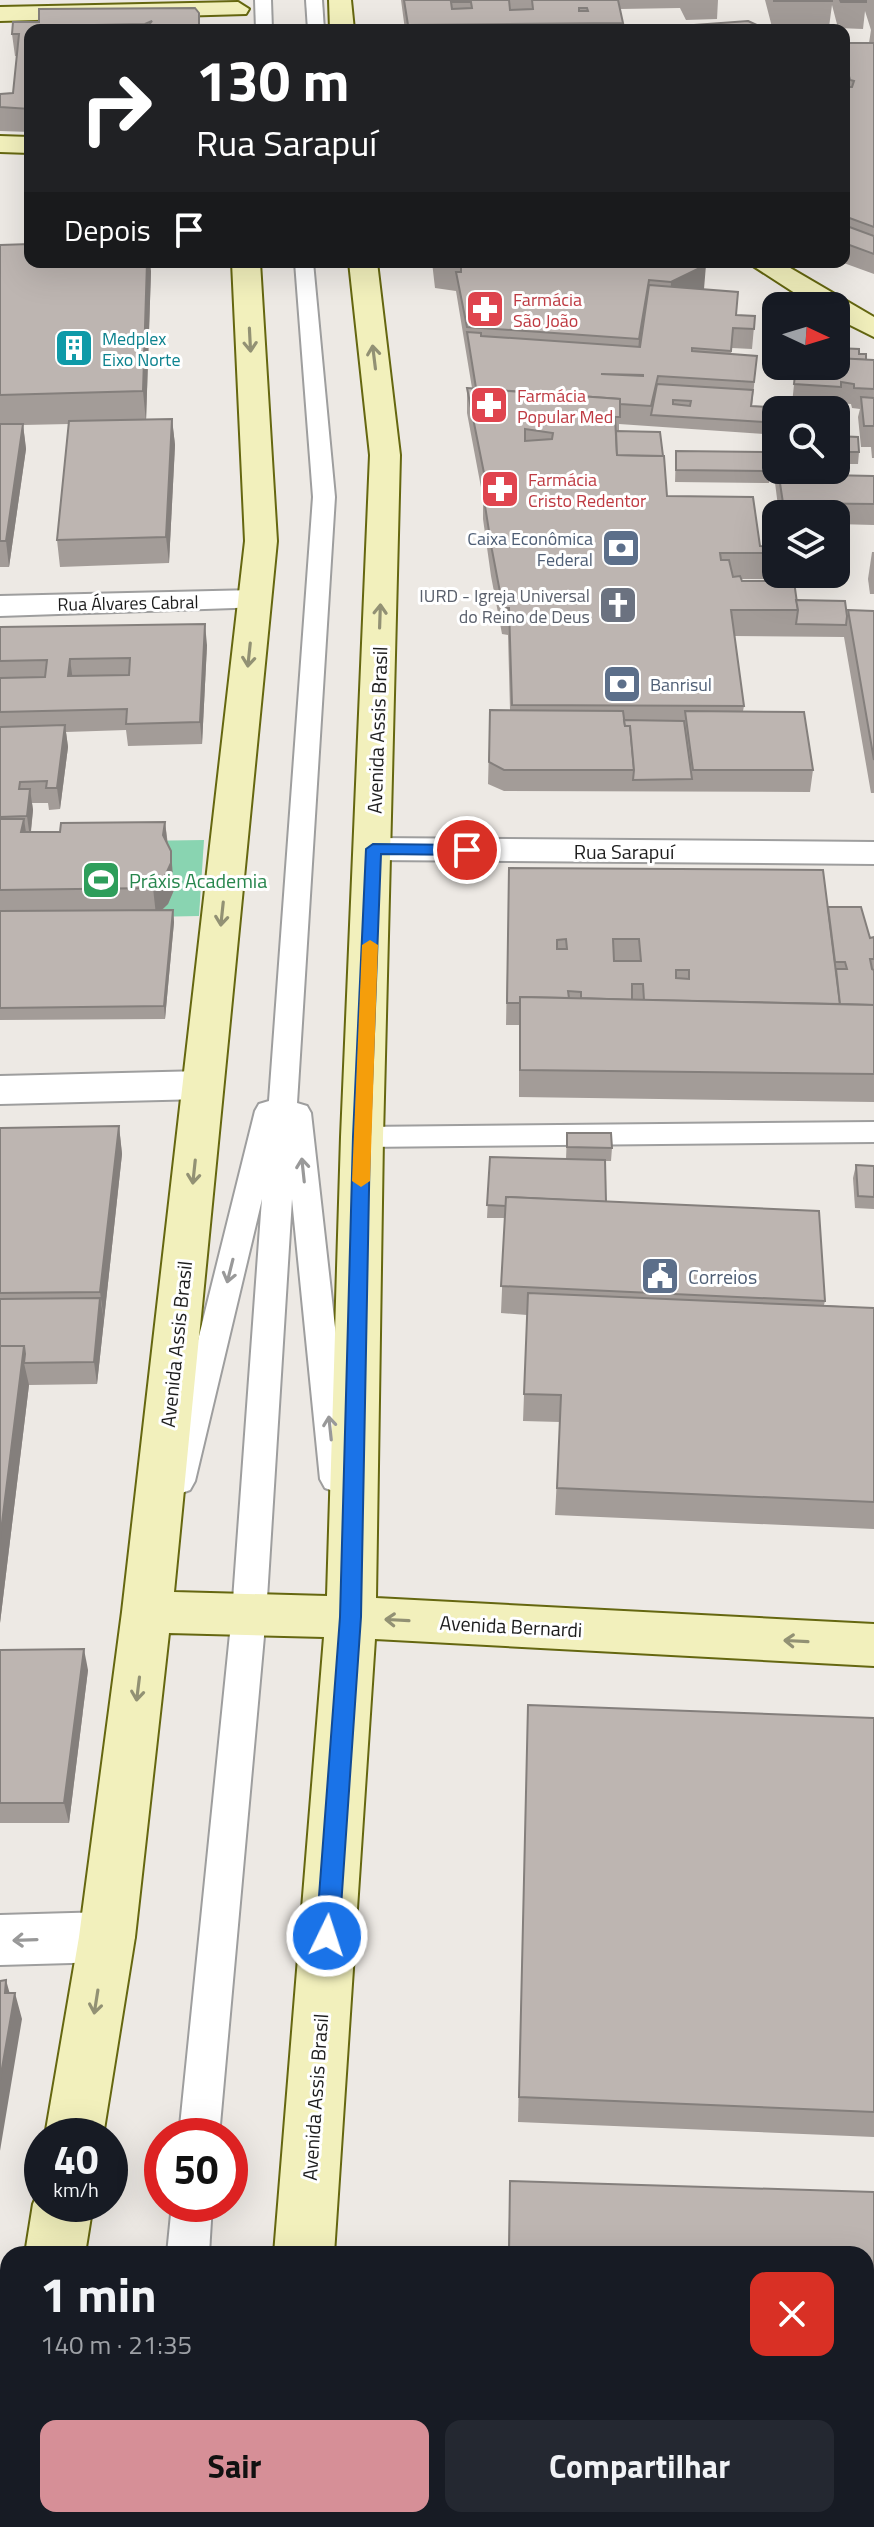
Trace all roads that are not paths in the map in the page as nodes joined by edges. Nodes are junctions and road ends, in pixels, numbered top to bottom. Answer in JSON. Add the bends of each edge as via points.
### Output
{"nodes":[{"id":1,"x":263,"y":0,"type":"edge"},
{"id":2,"x":314,"y":0,"type":"edge"},
{"id":3,"x":340,"y":0,"type":"edge"},
{"id":4,"x":238,"y":13,"type":"edge"},
{"id":5,"x":0,"y":14,"type":"edge"},
{"id":6,"x":264,"y":24,"type":"edge"},
{"id":7,"x":316,"y":24,"type":"edge"},
{"id":8,"x":342,"y":24,"type":"edge"},
{"id":9,"x":0,"y":144,"type":"edge"},
{"id":10,"x":24,"y":145,"type":"edge"},
{"id":11,"x":246,"y":268,"type":"edge"},
{"id":12,"x":305,"y":268,"type":"edge"},
{"id":13,"x":364,"y":268,"type":"edge"},
{"id":14,"x":771,"y":268,"type":"edge"},
{"id":15,"x":812,"y":292,"type":"edge"},
{"id":16,"x":850,"y":314,"type":"edge"},
{"id":17,"x":874,"y":329,"type":"edge"},
{"id":18,"x":255,"y":600,"type":"junction"},
{"id":19,"x":0,"y":606,"type":"edge"},
{"id":20,"x":373,"y":849,"type":"junction"},
{"id":21,"x":874,"y":853,"type":"edge"},
{"id":22,"x":288,"y":1032,"type":"junction"},
{"id":23,"x":203,"y":1085,"type":"junction"},
{"id":24,"x":0,"y":1090,"type":"edge"},
{"id":25,"x":874,"y":1132,"type":"edge"},
{"id":26,"x":362,"y":1137,"type":"junction"},
{"id":27,"x":147,"y":1612,"type":"junction"},
{"id":28,"x":249,"y":1614,"type":"junction"},
{"id":29,"x":351,"y":1617,"type":"junction"},
{"id":30,"x":874,"y":1645,"type":"edge"},
{"id":31,"x":107,"y":1937,"type":"junction"},
{"id":32,"x":0,"y":1940,"type":"edge"},
{"id":33,"x":77,"y":2118,"type":"edge"},
{"id":34,"x":201,"y":2118,"type":"edge"},
{"id":35,"x":60,"y":2222,"type":"edge"},
{"id":36,"x":191,"y":2222,"type":"edge"},
{"id":37,"x":56,"y":2246,"type":"edge"},
{"id":38,"x":189,"y":2246,"type":"edge"},
{"id":39,"x":305,"y":2246,"type":"edge"}],
"edges":[{"from":1,"to":6,"type":"lane"},
{"from":2,"to":7,"type":"lane"},
{"from":3,"to":8,"type":"main road"},
{"from":4,"to":5,"type":"main road"},
{"from":9,"to":10,"type":"main road"},
{"from":11,"to":18,"type":"main road","name":"Avenida Assis Brasil","one_way":true,"via":[[261,541]]},
{"from":12,"to":22,"type":"lane","via":[[324,497]]},
{"from":20,"to":13,"type":"main road","name":"Avenida Assis Brasil","one_way":true,"via":[[385,455]]},
{"from":14,"to":15,"type":"main road"},
{"from":16,"to":17,"type":"main road"},
{"from":18,"to":19,"type":"street","name":"Rua Álvares Cabral"},
{"from":18,"to":23,"type":"main road","name":"Avenida Assis Brasil","one_way":true},
{"from":20,"to":21,"type":"street","name":"Rua Sarapuí"},
{"from":20,"to":26,"type":"main road","name":"Avenida Assis Brasil"},
{"from":22,"to":27,"type":"lane","one_way":true},
{"from":22,"to":28,"type":"lane"},
{"from":29,"to":22,"type":"lane","one_way":true},
{"from":23,"to":24,"type":"street"},
{"from":23,"to":27,"type":"main road","name":"Avenida Assis Brasil","one_way":true},
{"from":25,"to":26,"type":"lane"},
{"from":26,"to":29,"type":"main road","name":"Avenida Assis Brasil"},
{"from":27,"to":28,"type":"main road","name":"Avenida Bernardi"},
{"from":27,"to":31,"type":"main road","name":"Avenida Assis Brasil","one_way":true},
{"from":28,"to":29,"type":"main road","name":"Avenida Bernardi"},
{"from":28,"to":34,"type":"lane"},
{"from":30,"to":29,"type":"main road","name":"Avenida Bernardi","one_way":true},
{"from":29,"to":39,"type":"main road","name":"Avenida Assis Brasil"},
{"from":31,"to":32,"type":"street","one_way":true},
{"from":31,"to":33,"type":"main road","name":"Avenida Assis Brasil","one_way":true},
{"from":35,"to":37,"type":"main road"},
{"from":36,"to":38,"type":"lane"}]}
